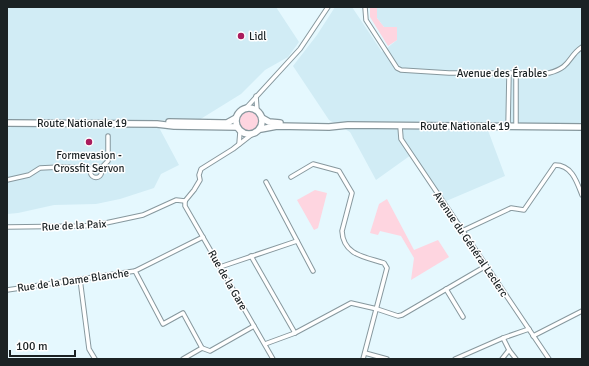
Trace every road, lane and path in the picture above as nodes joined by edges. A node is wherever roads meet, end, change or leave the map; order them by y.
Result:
1 (328, 7) edge
2 (365, 7) edge
3 (582, 47) edge
4 (510, 74) junction
5 (516, 74) junction
6 (256, 96) junction
7 (246, 108) junction
8 (257, 110) junction
9 (236, 118) junction
10 (262, 118) junction
11 (7, 123) edge
12 (157, 124) junction
13 (348, 125) junction
14 (400, 126) junction
15 (508, 126) junction
16 (516, 126) junction
17 (582, 127) edge
18 (261, 128) junction
19 (238, 129) junction
20 (251, 135) junction
21 (108, 136) dead end
22 (239, 145) junction
23 (100, 169) junction
24 (91, 170) junction
25 (291, 177) dead end
26 (7, 180) edge
27 (266, 182) dead end
28 (582, 195) edge
29 (185, 201) junction
30 (7, 227) edge
31 (462, 231) junction
32 (203, 237) junction
33 (297, 241) junction
34 (251, 256) junction
35 (486, 266) junction
36 (220, 267) junction
37 (313, 271) dead end
38 (136, 272) junction
39 (80, 279) junction
40 (446, 289) junction
41 (7, 290) edge
42 (377, 309) junction
43 (582, 311) edge
44 (463, 317) dead end
45 (254, 326) junction
46 (529, 329) junction
47 (295, 333) junction
48 (533, 336) junction
49 (503, 338) junction
50 (265, 344) junction
51 (202, 348) junction
52 (509, 350) junction
53 (365, 353) junction
54 (95, 359) edge
55 (183, 359) edge
56 (273, 359) edge
57 (363, 359) edge
58 (387, 359) edge
59 (455, 359) edge
60 (502, 359) edge
61 (516, 359) edge
62 (549, 359) edge

1 - 6 street
2 - 4 street, Avenue des Érables
3 - 5 street, Avenue des Érables
4 - 5 street, Avenue des Érables
4 - 15 street
5 - 16 street
6 - 7 street
6 - 8 street
7 - 8 main road
7 - 9 main road
8 - 10 main road
9 - 12 main road, Route Nationale 19
9 - 19 main road
10 - 13 main road, Route Nationale 19
10 - 18 main road
11 - 12 main road, Route Nationale 19
12 - 19 main road, Route Nationale 19
13 - 14 main road, Route Nationale 19
13 - 18 main road, Route Nationale 19
14 - 15 main road, Route Nationale 19
14 - 31 street, Avenue du Général Leclerc
15 - 16 main road, Route Nationale 19
16 - 17 main road, Route Nationale 19
18 - 20 main road
19 - 20 main road
19 - 22 street
20 - 22 street
21 - 23 street
22 - 29 street
23 - 24 street
23 - 24 street
24 - 26 street
25 - 42 street
27 - 33 street
28 - 31 street
29 - 30 street, Rue de la Paix
29 - 32 street, Rue de la Gare
31 - 35 street, Avenue du Général Leclerc
32 - 36 street, Rue de la Gare
32 - 38 street, Rue de la Dame Blanche
33 - 34 street
33 - 37 street
34 - 36 street
34 - 47 street
35 - 40 street
35 - 46 street, Avenue du Général Leclerc
36 - 45 street, Rue de la Gare
38 - 39 street, Rue de la Dame Blanche
38 - 51 street
39 - 41 street, Rue de la Dame Blanche
39 - 54 street
40 - 42 street
40 - 44 street
42 - 47 street
42 - 53 street
43 - 48 street
45 - 50 street, Rue de la Gare
45 - 51 street
46 - 48 street, Avenue du Général Leclerc
46 - 49 street
47 - 50 street
48 - 62 street, Avenue du Général Leclerc
49 - 52 street
49 - 59 street
50 - 56 street, Rue de la Gare
51 - 55 street
52 - 60 street
52 - 61 street
53 - 57 street
53 - 58 street

